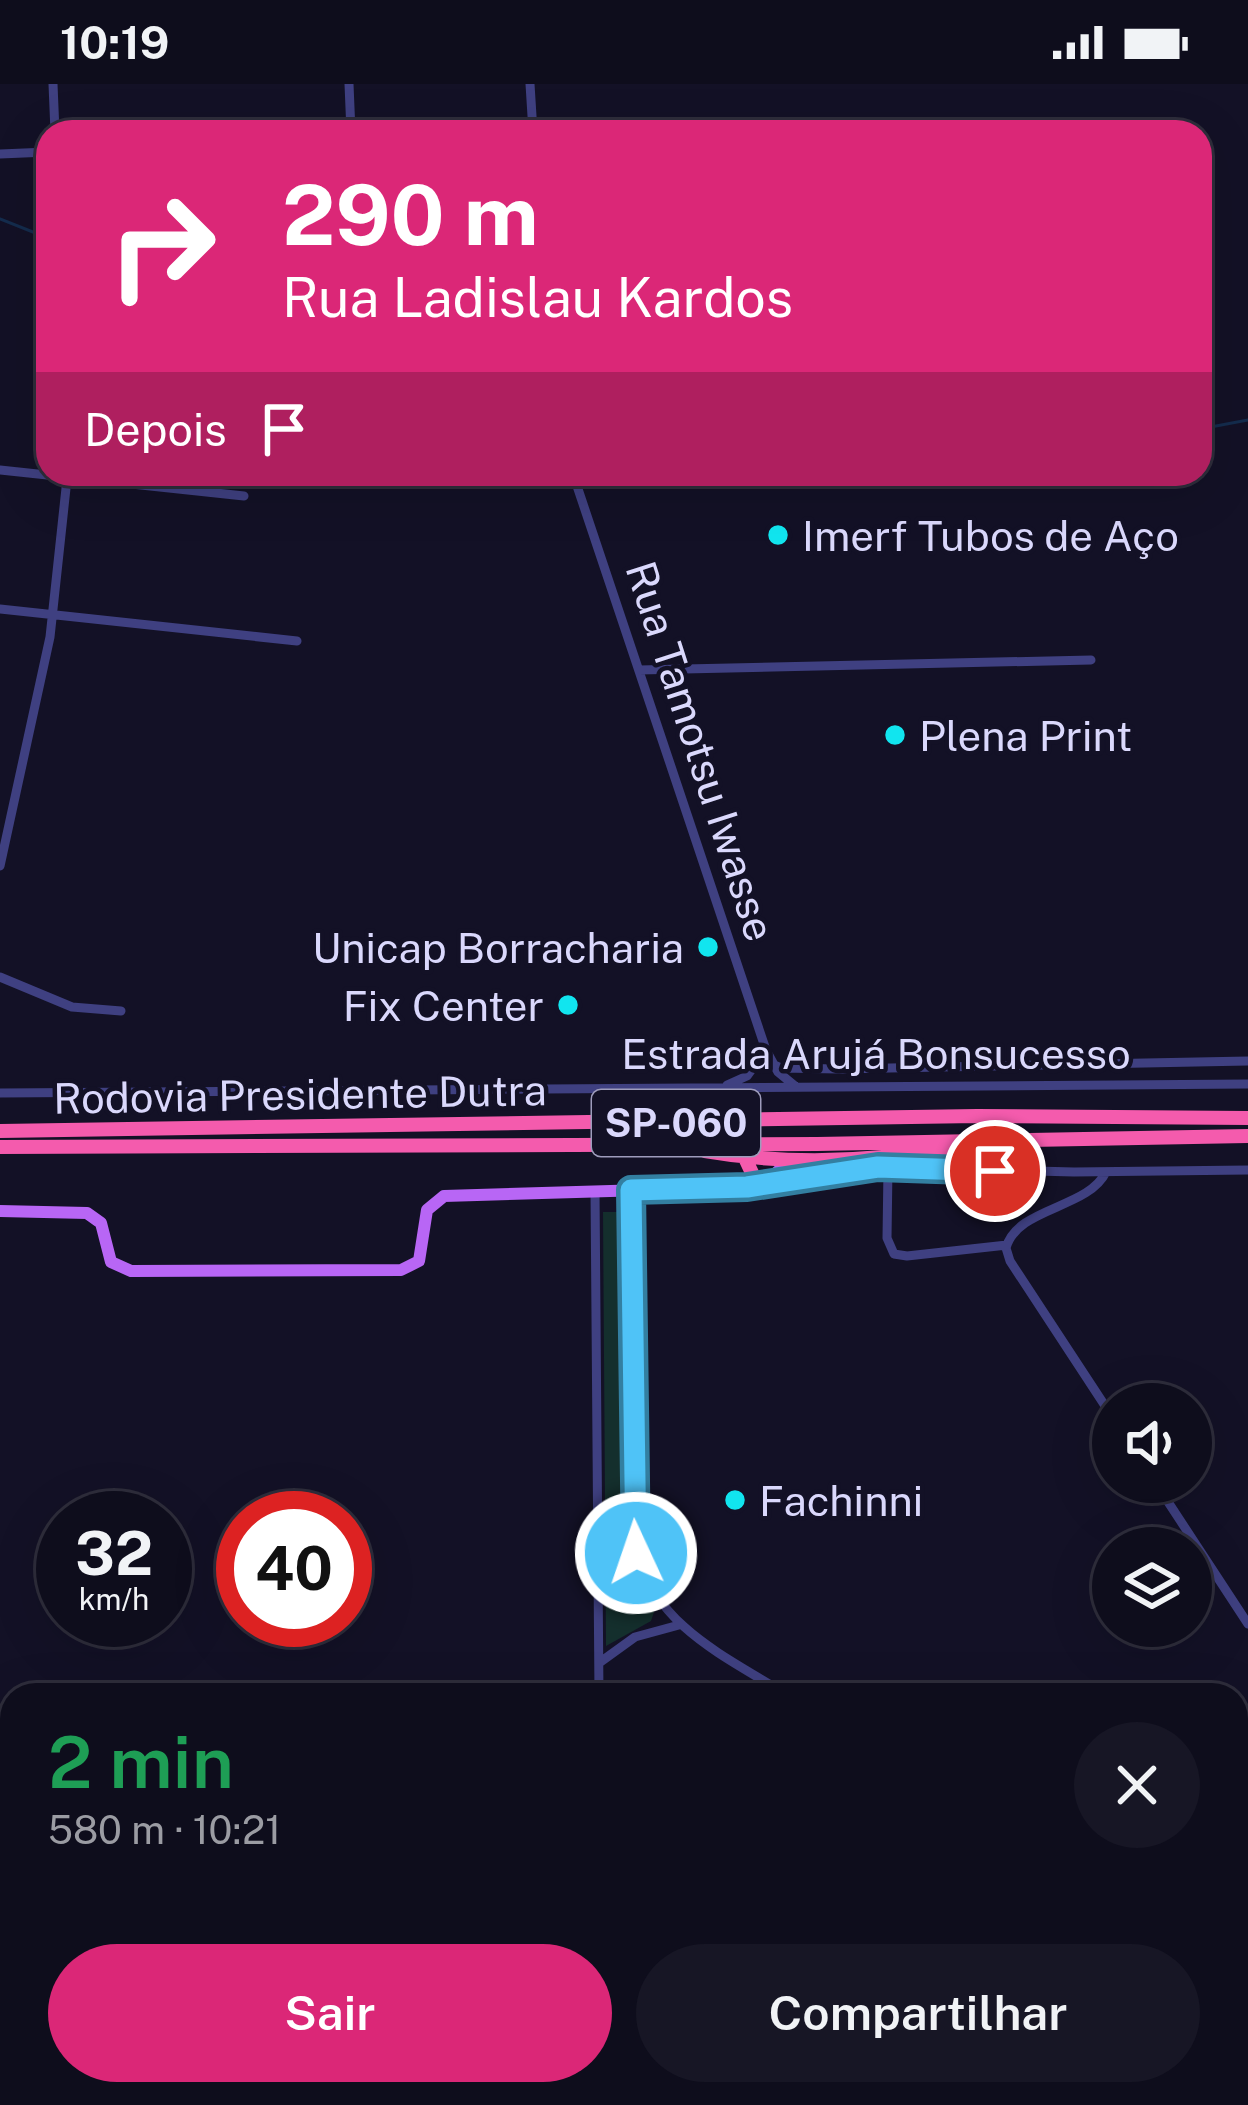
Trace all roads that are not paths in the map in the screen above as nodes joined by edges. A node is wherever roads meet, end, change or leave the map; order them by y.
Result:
1 (53, 84) edge
2 (350, 84) edge
3 (530, 84) edge
4 (54, 120) edge
5 (351, 120) edge
6 (532, 120) edge
7 (36, 152) edge
8 (0, 154) edge
9 (0, 470) edge
10 (36, 475) edge
11 (66, 486) edge
12 (140, 486) edge
13 (578, 486) edge
14 (244, 496) dead end
15 (0, 609) edge
16 (53, 616) junction
17 (297, 641) dead end
18 (1091, 660) dead end
19 (639, 670) junction
20 (0, 866) edge
21 (0, 977) edge
22 (121, 1011) dead end
23 (766, 1050) junction
24 (1248, 1061) edge
25 (774, 1065) junction
26 (1248, 1084) edge
27 (726, 1086) junction
28 (795, 1087) junction
29 (0, 1093) edge
30 (1248, 1118) edge
31 (0, 1131) edge
32 (1248, 1136) edge
33 (992, 1141) junction
34 (661, 1145) junction
35 (0, 1147) edge
36 (915, 1154) junction
37 (745, 1158) junction
38 (883, 1168) junction
39 (1248, 1170) edge
40 (1074, 1172) junction
41 (1106, 1172) junction
42 (747, 1187) junction
43 (631, 1190) junction
44 (595, 1191) junction
45 (1067, 1201) junction
46 (0, 1211) edge
47 (1007, 1245) junction
48 (1092, 1386) edge
49 (1169, 1503) edge
50 (1248, 1624) edge
51 (679, 1625) junction
52 (599, 1663) junction
53 (599, 1683) edge
54 (768, 1683) edge

1 - 4 street
2 - 5 street
3 - 6 street
7 - 8 street
9 - 10 street
11 - 16 street
12 - 14 street
13 - 19 street, Rua Tamotsu Iwasse
15 - 16 street
16 - 17 street
16 - 20 street
18 - 19 street
19 - 23 street, Rua Tamotsu Iwasse
21 - 22 street
23 - 25 street, Rua Tamotsu Iwasse
23 - 27 street
24 - 25 street
25 - 28 street, Rua Tamotsu Iwasse
26 - 28 street, Estrada Arujá Bonsucesso
27 - 28 street, Estrada Arujá Bonsucesso
27 - 29 street, Estrada Arujá Bonsucesso
30 - 31 highway, Rodovia Presidente Dutra / SP-060
32 - 33 highway, Rodovia Presidente Dutra / SP-060
33 - 34 highway, Rodovia Presidente Dutra / SP-060
33 - 36 highway
34 - 35 highway, Rodovia Presidente Dutra / SP-060
34 - 37 highway
36 - 37 highway
36 - 38 highway
37 - 42 highway
38 - 40 street
38 - 42 main road
38 - 47 street
39 - 41 street
40 - 41 street
40 - 45 street
41 - 45 street
42 - 43 main road
43 - 44 main road
43 - 51 street
44 - 46 main road
44 - 52 street
45 - 47 street
47 - 48 street
49 - 50 street
51 - 52 street
51 - 54 street
52 - 53 street

